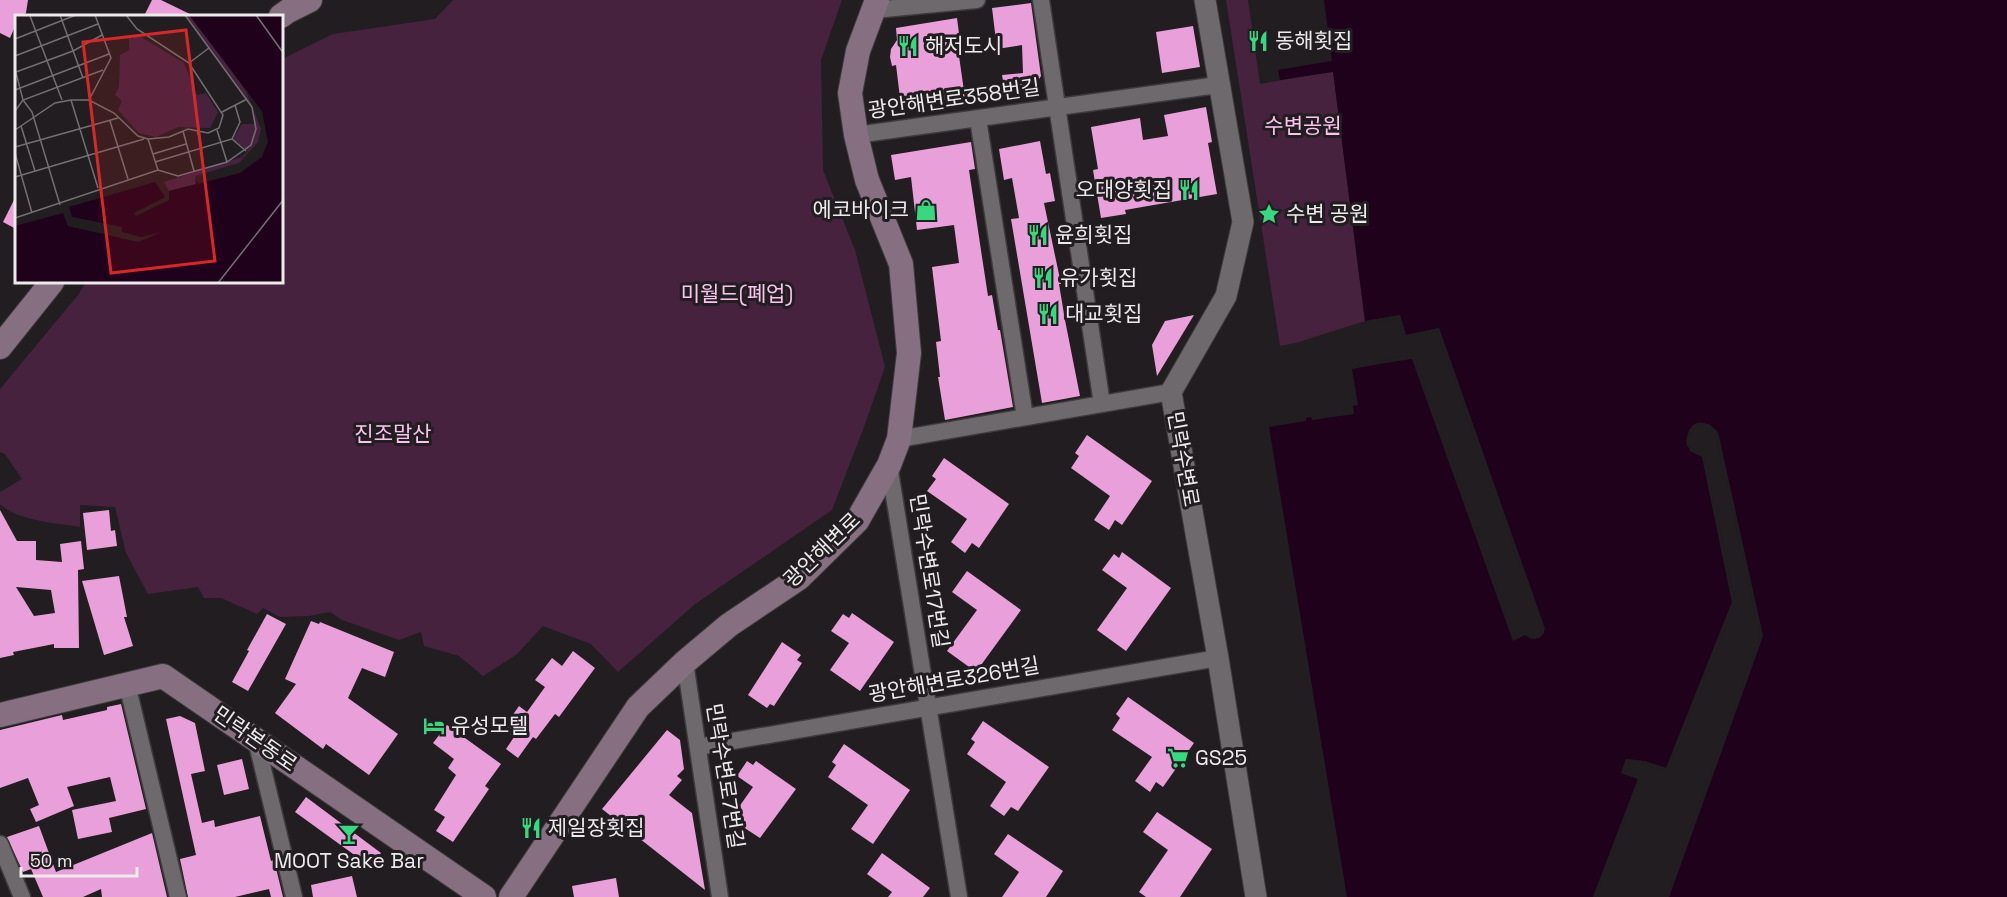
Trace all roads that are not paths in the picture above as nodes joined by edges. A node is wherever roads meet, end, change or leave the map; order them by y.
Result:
1 (310, 0) edge
2 (976, 0) edge
3 (1041, 0) edge
4 (1205, 0) edge
5 (876, 5) edge
6 (284, 9) edge
7 (1218, 86) junction
8 (1058, 108) junction
9 (978, 118) junction
10 (856, 135) junction
11 (50, 284) edge
12 (0, 347) edge
13 (1171, 392) junction
14 (1102, 404) junction
15 (1025, 417) junction
16 (899, 439) junction
17 (889, 465) junction
18 (1218, 658) junction
19 (685, 662) junction
20 (127, 684) junction
21 (928, 707) junction
22 (0, 715) edge
23 (256, 740) junction
24 (698, 747) junction
25 (0, 844) edge
26 (22, 897) edge
27 (178, 897) edge
28 (294, 897) edge
29 (484, 897) edge
30 (511, 897) edge
31 (720, 897) edge
32 (959, 897) edge
33 (1256, 897) edge

1 - 6 main road
2 - 5 street, 광안해변로
3 - 8 street, 광안해변로358번길
4 - 7 street, 민락수변로
5 - 10 main road, 광안해변로
7 - 8 street, 광안해변로358번길
7 - 13 street, 민락수변로
8 - 9 street, 광안해변로358번길
8 - 14 street
9 - 10 street, 광안해변로358번길
9 - 15 street
10 - 16 main road, 광안해변로
11 - 12 main road
13 - 14 street
13 - 18 street, 민락수변로
14 - 15 street
15 - 16 street
16 - 17 main road, 광안해변로
17 - 19 main road, 광안해변로
17 - 21 street, 민락수변로17번길
18 - 21 street, 광안해변로326번길
18 - 33 street, 민락수변로
19 - 24 street, 민락수변로7번길
19 - 30 main road, 광안해변로
20 - 22 main road, 민락본동로
20 - 23 main road, 민락본동로
20 - 27 street
21 - 24 street, 광안해변로326번길
21 - 32 street, 민락수변로17번길
23 - 28 street
23 - 29 main road, 민락본동로
24 - 31 street, 민락수변로7번길
25 - 26 street

